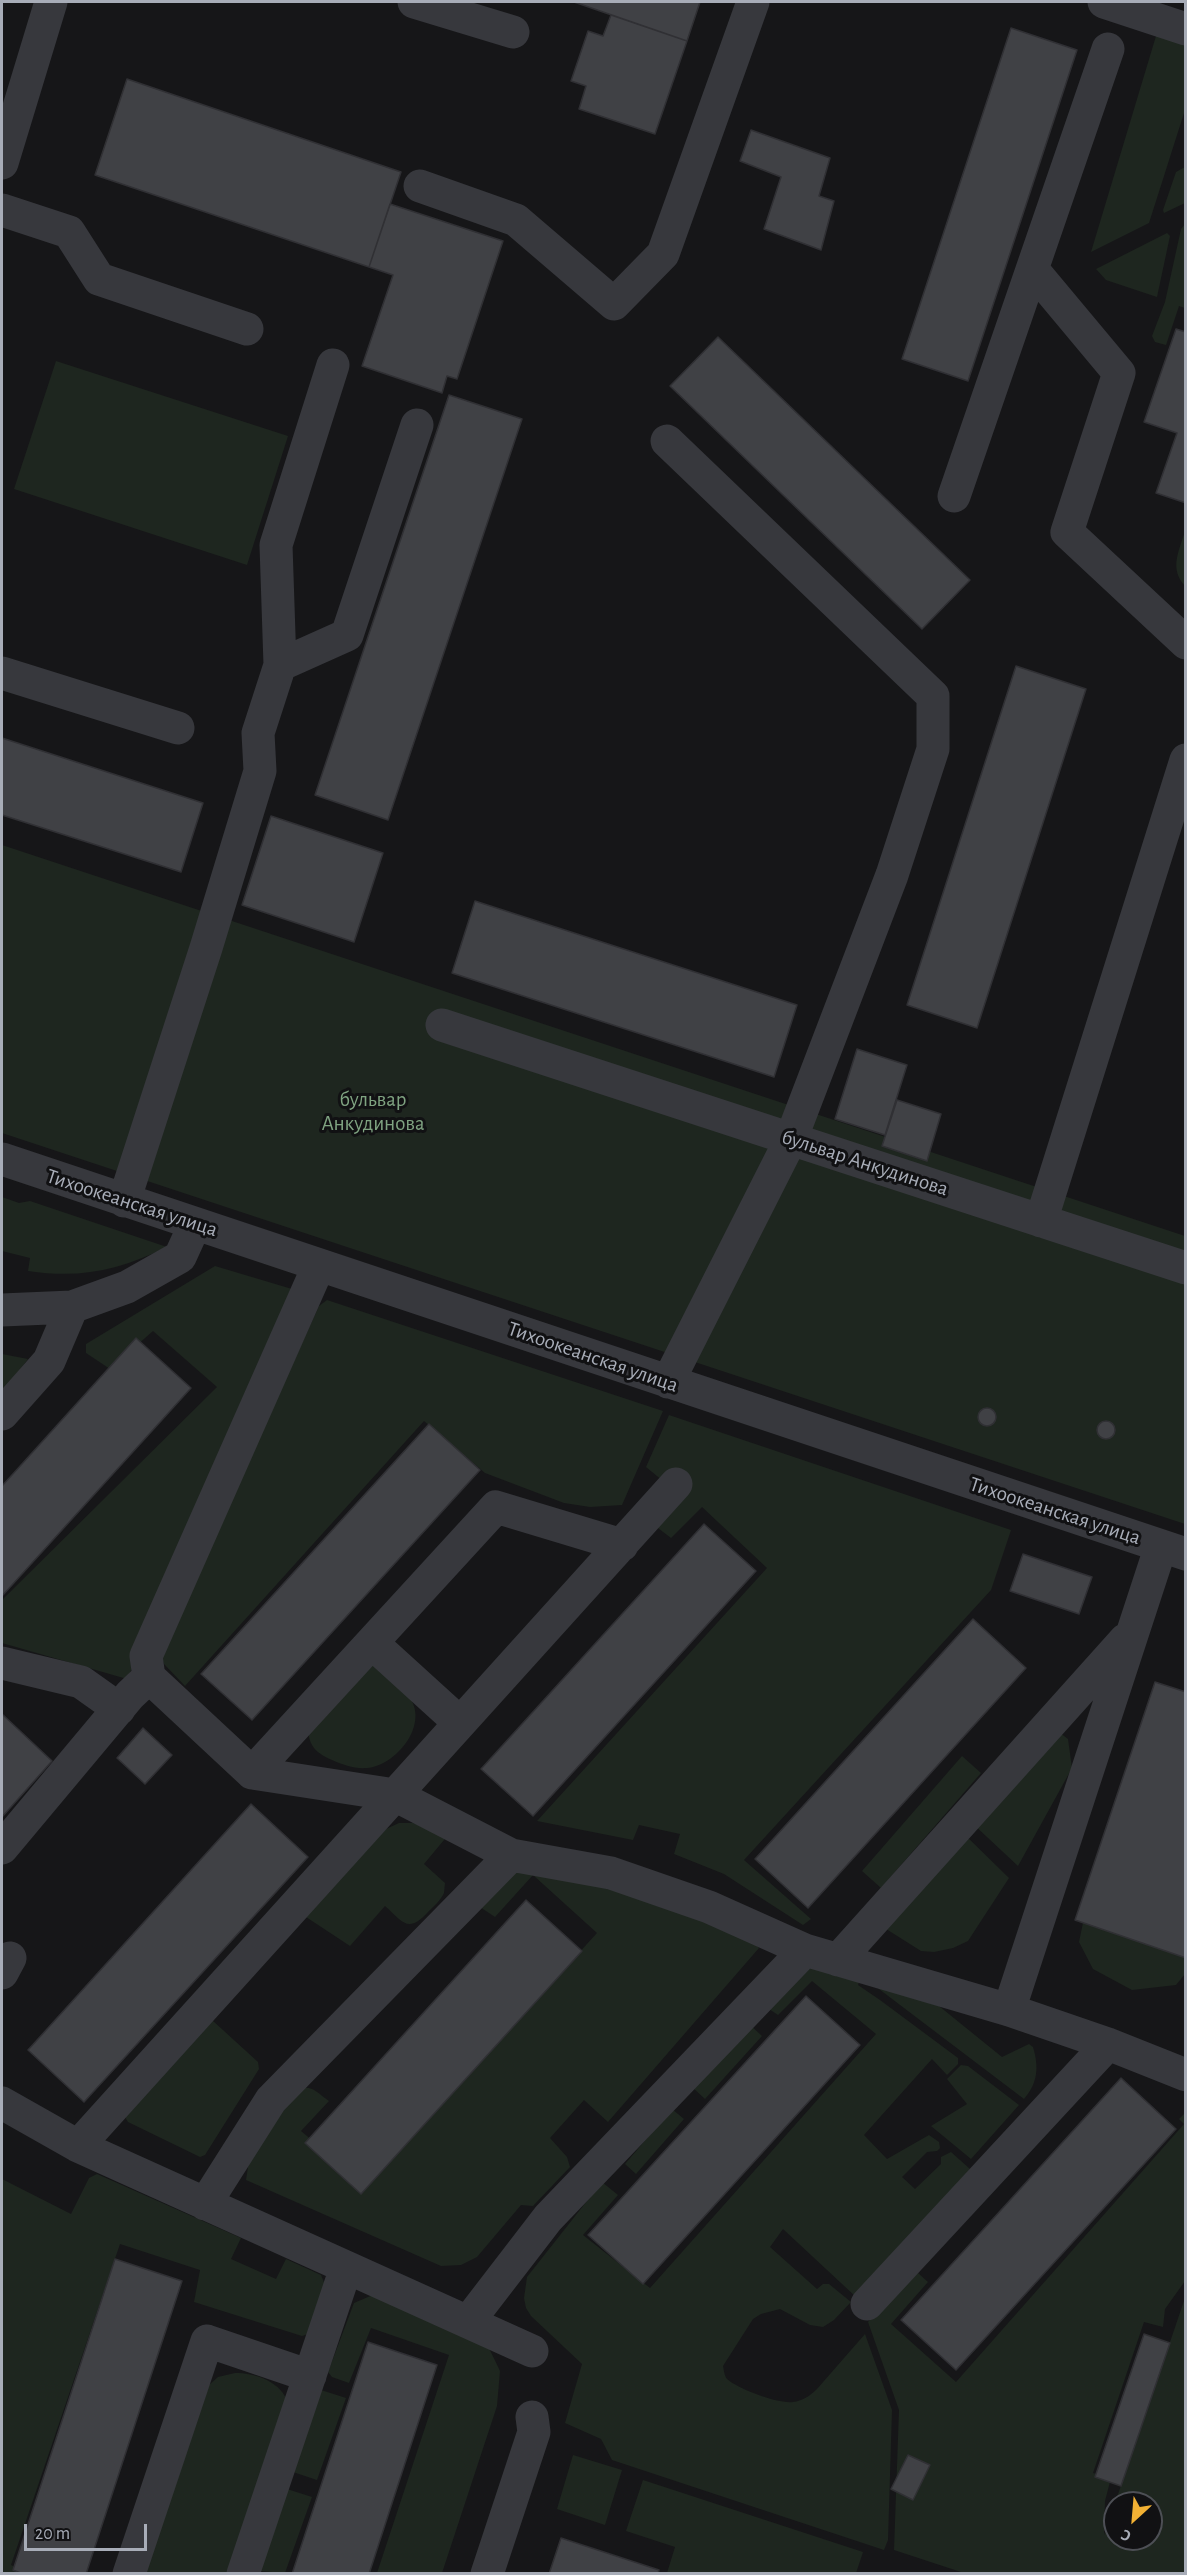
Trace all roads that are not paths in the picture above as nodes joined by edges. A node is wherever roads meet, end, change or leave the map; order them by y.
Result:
1 (51, 2) edge
2 (414, 2) edge
3 (753, 2) edge
4 (1104, 2) edge
5 (1185, 29) edge
6 (513, 32) dead end
7 (1108, 49) dead end
8 (2, 163) edge
9 (420, 186) dead end
10 (2, 210) edge
11 (1033, 270) junction
12 (247, 329) dead end
13 (333, 366) dead end
14 (417, 425) dead end
15 (667, 441) dead end
16 (954, 496) dead end
17 (1185, 643) edge
18 (280, 665) junction
19 (2, 673) edge
20 (178, 728) dead end
21 (1185, 760) edge
22 (442, 1025) dead end
23 (791, 1139) junction
24 (2, 1160) edge
25 (124, 1201) junction
26 (1041, 1221) junction
27 (195, 1224) junction
28 (319, 1265) junction
29 (1185, 1268) edge
30 (72, 1307) junction
31 (2, 1310) edge
32 (668, 1382) junction
33 (2, 1414) edge
34 (676, 1484) dead end
35 (622, 1545) junction
36 (1173, 1550) edge
37 (1133, 1630) junction
38 (372, 1643) junction
39 (2, 1663) edge
40 (149, 1677) junction
41 (119, 1709) junction
42 (460, 1723) junction
43 (252, 1773) junction
44 (395, 1795) junction
45 (2, 1848) edge
46 (511, 1855) junction
47 (805, 1950) junction
48 (838, 1960) junction
49 (1009, 2010) junction
50 (1108, 2044) junction
51 (1185, 2075) edge
52 (2, 2103) edge
53 (78, 2146) junction
54 (204, 2204) junction
55 (346, 2268) junction
56 (867, 2304) dead end
57 (468, 2322) junction
58 (532, 2351) dead end
59 (310, 2376) junction
60 (532, 2417) dead end
61 (129, 2574) edge
62 (243, 2574) edge
63 (487, 2574) edge

1 - 8 street
2 - 6 street
3 - 9 street
4 - 5 street
7 - 11 street
10 - 12 street
11 - 16 street
11 - 17 street
13 - 18 street
14 - 18 street
15 - 23 street
18 - 25 street
19 - 20 street
21 - 26 street
22 - 23 street, бульвар Анкудинова
23 - 26 street, бульвар Анкудинова
23 - 32 street
24 - 25 street, Тихоокеанская улица
25 - 27 street, Тихоокеанская улица
26 - 29 street, бульвар Анкудинова
27 - 28 street, Тихоокеанская улица
27 - 30 street
28 - 32 street, Тихоокеанская улица
28 - 40 street
30 - 31 street
30 - 33 street
32 - 36 street, Тихоокеанская улица
34 - 35 street
35 - 38 street
35 - 42 street
36 - 37 street
37 - 48 street
37 - 49 street
38 - 42 street
38 - 43 street
39 - 41 street
40 - 41 street
40 - 43 street
41 - 45 street
42 - 44 street
43 - 44 street
44 - 46 street
44 - 53 street
46 - 47 street
46 - 54 street
47 - 48 street
47 - 57 street
48 - 49 street
49 - 50 street
50 - 51 street
50 - 56 street
52 - 53 street
53 - 54 street
54 - 55 street
55 - 57 street
55 - 59 street
57 - 58 street
59 - 61 street
59 - 62 street
60 - 63 street

